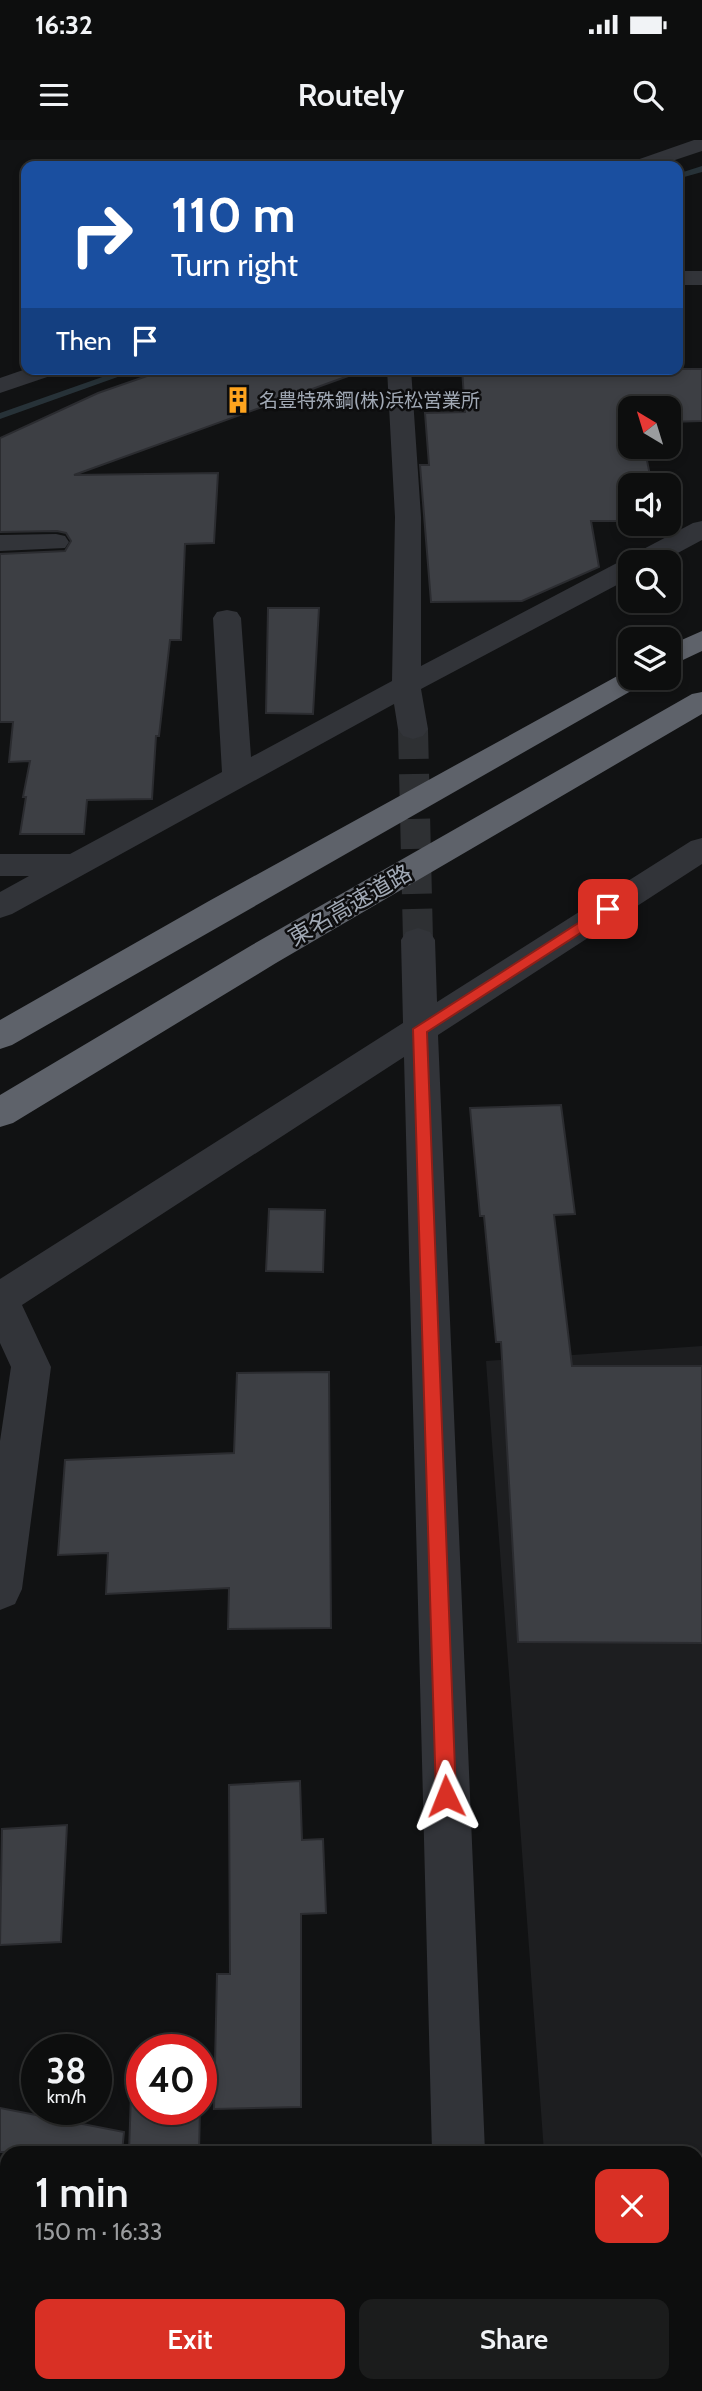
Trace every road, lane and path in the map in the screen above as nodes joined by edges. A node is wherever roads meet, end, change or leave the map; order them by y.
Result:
1 (702, 144) edge
2 (653, 161) edge
3 (683, 278) edge
4 (702, 278) edge
5 (31, 375) edge
6 (399, 375) edge
7 (0, 386) edge
8 (702, 529) edge
9 (56, 542) dead end
10 (0, 543) edge
11 (663, 550) edge
12 (618, 573) edge
13 (227, 618) dead end
14 (702, 640) edge
15 (681, 651) edge
16 (406, 685) junction
17 (618, 686) edge
18 (702, 701) edge
19 (413, 729) tunnel mouth
20 (237, 776) junction
21 (702, 849) edge
22 (0, 865) edge
23 (75, 865) junction
24 (0, 906) edge
25 (418, 940) tunnel mouth
26 (420, 1029) junction
27 (0, 1036) edge
28 (0, 1113) edge
29 (0, 1299) edge
30 (0, 1589) edge
31 (458, 2146) edge

1 - 2 street
3 - 4 street
5 - 7 street
6 - 16 street
8 - 11 street
9 - 10 street
12 - 16 street
13 - 20 street
14 - 15 highway
16 - 19 street
16 - 20 street
17 - 27 highway
18 - 28 highway, 東名高速道路
20 - 23 street
21 - 26 street
22 - 23 street
23 - 24 street
25 - 26 street
26 - 29 street
26 - 31 street
29 - 30 street

